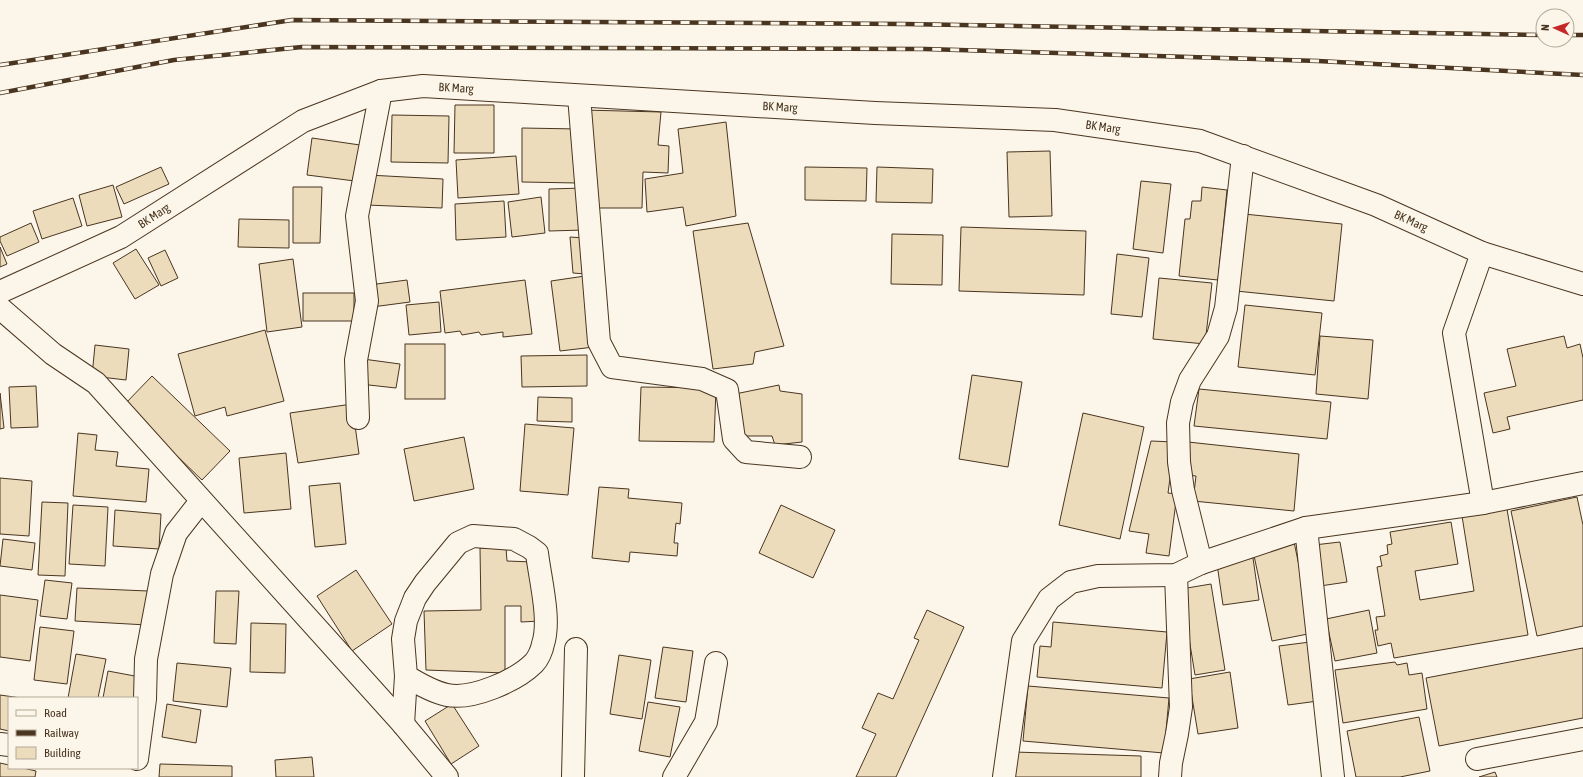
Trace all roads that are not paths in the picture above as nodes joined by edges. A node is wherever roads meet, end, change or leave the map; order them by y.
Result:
1 (381, 91) junction
2 (579, 96) junction
3 (1243, 156) junction
4 (1482, 254) junction
5 (1583, 284) edge
6 (0, 292) edge
7 (0, 308) edge
8 (358, 418) dead end
9 (800, 456) dead end
10 (1583, 483) edge
11 (201, 501) junction
12 (1483, 503) junction
13 (1306, 528) junction
14 (1201, 563) junction
15 (1176, 575) junction
16 (576, 649) dead end
17 (716, 663) dead end
18 (406, 676) junction
19 (403, 724) junction
20 (1583, 739) edge
21 (138, 751) edge
22 (1477, 758) dead end
23 (138, 766) edge
24 (140, 777) edge
25 (447, 777) edge
26 (573, 777) edge
27 (674, 777) edge
28 (1004, 777) edge
29 (1170, 777) edge
30 (1333, 777) edge

1 - 2 street, BK Marg
1 - 6 street, BK Marg
1 - 8 street
2 - 3 street, BK Marg
2 - 9 street
3 - 4 street, BK Marg
3 - 14 street
4 - 5 street, BK Marg
4 - 12 street
7 - 11 street
10 - 12 street
11 - 19 street
11 - 21 street
12 - 13 street
13 - 14 street
13 - 30 street
14 - 15 street
15 - 28 street
15 - 29 street
16 - 26 street
17 - 27 street
18 - 18 street
18 - 19 street
19 - 25 street
20 - 22 street
23 - 24 street

